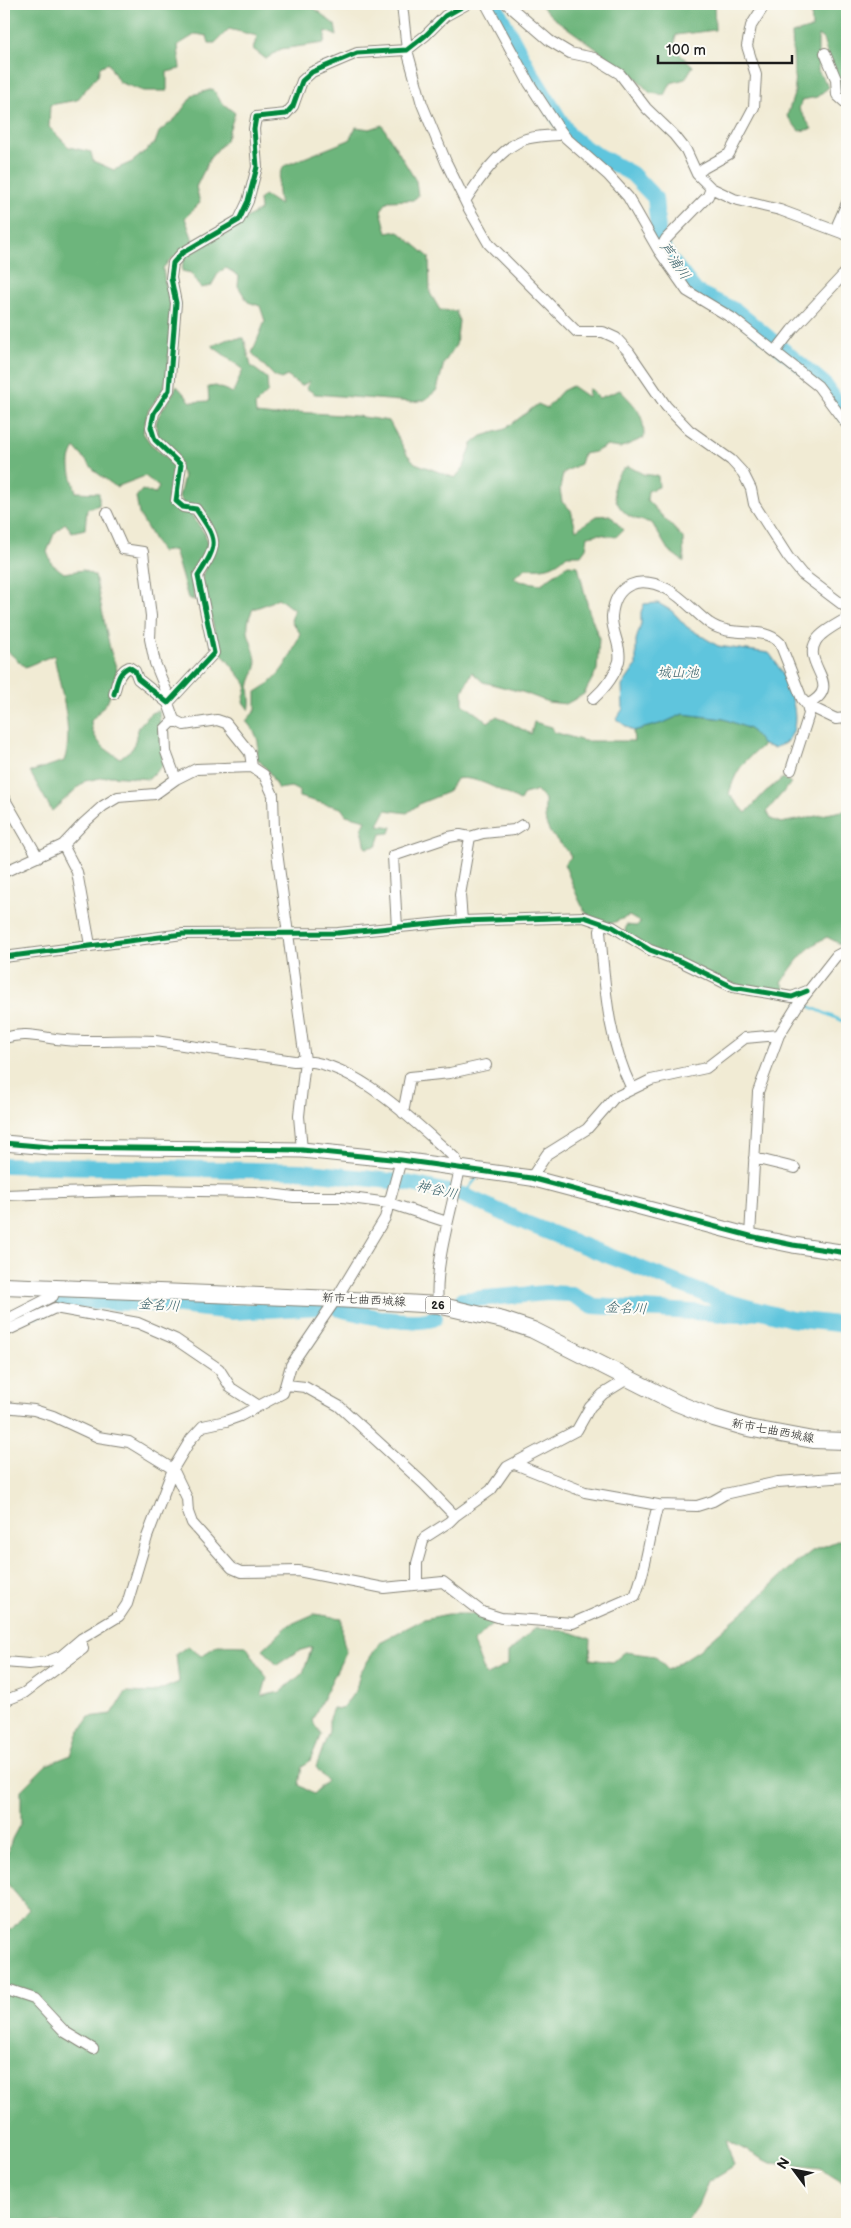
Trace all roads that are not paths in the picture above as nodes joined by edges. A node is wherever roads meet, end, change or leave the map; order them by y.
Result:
1 (402, 4) edge
2 (467, 4) edge
3 (486, 4) edge
4 (507, 4) edge
5 (765, 4) edge
6 (406, 50) junction
7 (825, 53) dead end
8 (847, 104) edge
9 (561, 132) junction
10 (698, 174) junction
11 (710, 188) junction
12 (464, 201) junction
13 (847, 203) edge
14 (835, 230) junction
15 (847, 235) edge
16 (661, 247) junction
17 (847, 271) edge
18 (777, 349) junction
19 (847, 425) edge
20 (107, 513) dead end
21 (847, 608) edge
22 (847, 618) edge
23 (114, 694) dead end
24 (594, 699) dead end
25 (168, 703) junction
26 (807, 705) junction
27 (847, 718) edge
28 (174, 720) junction
29 (252, 768) junction
30 (791, 770) dead end
31 (176, 779) junction
32 (4, 798) edge
33 (522, 825) dead end
34 (470, 837) junction
35 (63, 845) junction
36 (38, 857) junction
37 (4, 872) edge
38 (462, 921) junction
39 (602, 923) junction
40 (397, 928) junction
41 (289, 934) junction
42 (90, 945) junction
43 (847, 950) edge
44 (4, 957) edge
45 (807, 991) junction
46 (779, 1035) junction
47 (4, 1038) edge
48 (305, 1060) junction
49 (486, 1065) dead end
50 (632, 1089) junction
51 (403, 1113) junction
52 (4, 1143) edge
53 (302, 1150) junction
54 (754, 1158) junction
55 (402, 1160) junction
56 (795, 1168) dead end
57 (459, 1171) junction
58 (531, 1178) junction
59 (4, 1195) edge
60 (389, 1204) junction
61 (447, 1222) junction
62 (750, 1236) junction
63 (847, 1253) edge
64 (4, 1286) edge
65 (55, 1288) junction
66 (336, 1299) junction
67 (438, 1305) junction
68 (4, 1321) edge
69 (4, 1332) edge
70 (629, 1378) junction
71 (286, 1385) junction
72 (260, 1406) junction
73 (4, 1407) edge
74 (847, 1441) edge
75 (515, 1464) junction
76 (173, 1469) junction
77 (847, 1477) edge
78 (658, 1505) junction
79 (455, 1516) junction
80 (417, 1583) junction
81 (81, 1639) junction
82 (4, 1662) edge
83 (4, 1701) edge
84 (4, 1989) edge
85 (93, 2049) dead end

1 - 6 street
2 - 6 street
3 - 9 street
4 - 10 street
5 - 10 street
6 - 12 street
6 - 25 street
7 - 8 street
9 - 12 street
9 - 16 street
10 - 11 street
11 - 14 street
11 - 16 street
12 - 21 street
13 - 14 street
14 - 15 street
16 - 18 street
17 - 18 street
18 - 19 street
20 - 25 street
22 - 26 street
23 - 25 street
24 - 26 street
25 - 28 street
26 - 27 street
26 - 30 street
28 - 29 street
28 - 31 street
29 - 31 street
29 - 41 street
31 - 35 street
32 - 36 street
33 - 34 street
34 - 38 street
34 - 40 street
35 - 36 street
35 - 42 street
36 - 37 street
38 - 39 street
38 - 40 street
39 - 45 street
39 - 50 street
40 - 41 street
41 - 42 street
41 - 48 street
42 - 44 street
43 - 45 street
45 - 46 street
46 - 50 street
46 - 54 street
47 - 48 street
48 - 51 street
48 - 53 street
49 - 51 street
50 - 58 street
51 - 57 street
52 - 53 street
53 - 55 street
54 - 56 street
54 - 62 street
55 - 57 street
55 - 60 street
57 - 58 street
57 - 61 street
58 - 62 street
59 - 60 street
60 - 61 street
60 - 66 street
61 - 67 street
62 - 63 street
64 - 65 main road, 新市七曲西城線 / 26
65 - 66 main road, 新市七曲西城線 / 26
65 - 68 street
66 - 67 main road, 新市七曲西城線 / 26
66 - 71 street
67 - 70 main road, 新市七曲西城線 / 26
69 - 72 street
70 - 74 main road, 新市七曲西城線 / 26
70 - 75 street
71 - 72 street
71 - 79 street
72 - 76 street
73 - 76 street
75 - 78 street
75 - 79 street
76 - 80 street
76 - 81 street
77 - 78 street
78 - 80 street
79 - 80 street
81 - 82 street
81 - 83 street
84 - 85 street

